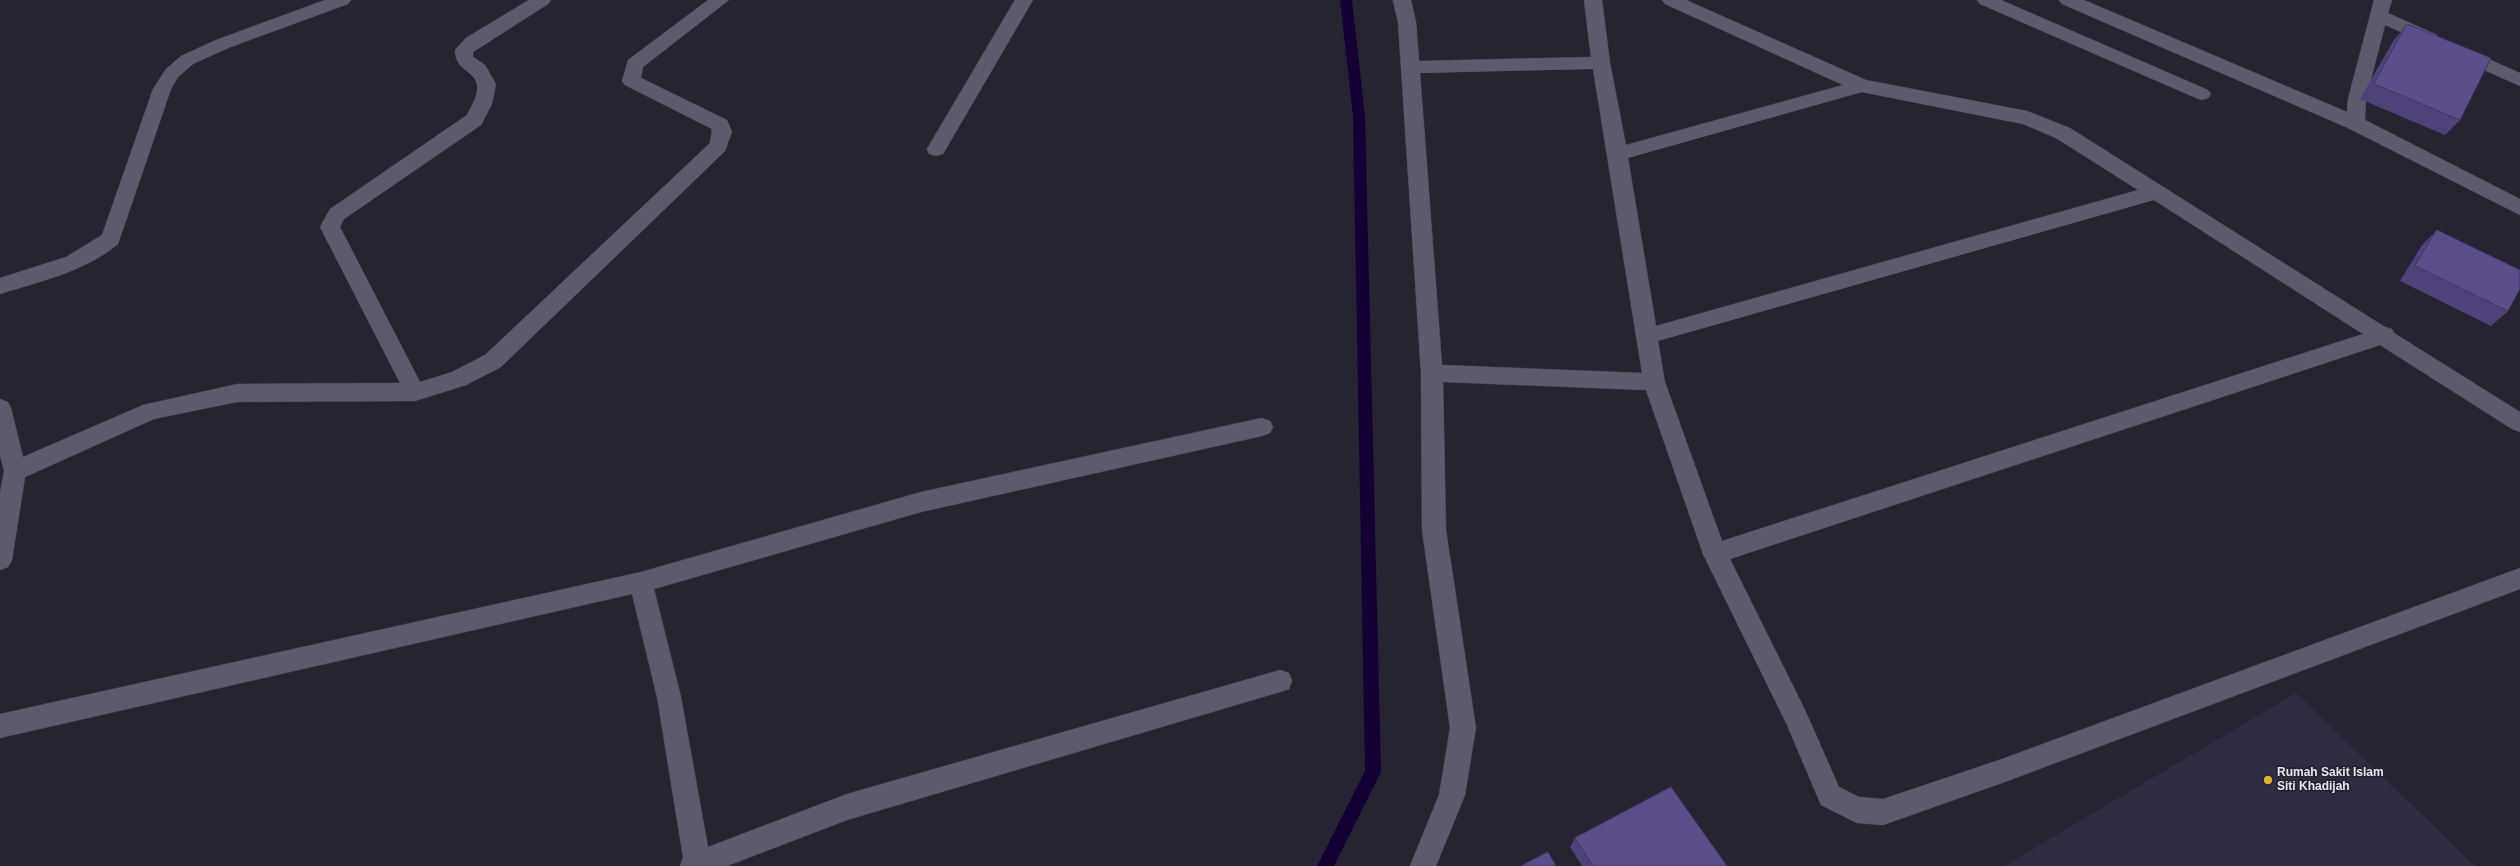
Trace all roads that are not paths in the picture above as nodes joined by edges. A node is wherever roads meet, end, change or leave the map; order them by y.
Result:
1 (342, 0) edge
2 (542, 0) edge
3 (720, 0) edge
4 (1024, 0) edge
5 (1402, 0) edge
6 (1593, 0) edge
7 (1671, 0) edge
8 (1986, 0) edge
9 (2067, 0) edge
10 (2382, 8) edge
11 (2042, 24) junction
12 (1601, 63) junction
13 (1410, 67) junction
14 (2520, 80) edge
15 (1862, 86) junction
16 (2202, 94) dead end
17 (2355, 123) junction
18 (936, 149) dead end
19 (1618, 154) junction
20 (2157, 192) junction
21 (2520, 208) edge
22 (0, 286) edge
23 (2385, 335) junction
24 (1648, 336) junction
25 (1432, 373) junction
26 (1654, 382) junction
27 (415, 392) junction
28 (0, 408) edge
29 (2520, 422) edge
30 (1262, 427) dead end
31 (15, 471) junction
32 (1715, 554) junction
33 (0, 560) edge
34 (2520, 578) edge
35 (641, 582) junction
36 (1280, 681) dead end
37 (0, 726) edge
38 (695, 865) edge
39 (1423, 866) edge

1 - 22 street
2 - 27 street
3 - 27 street
4 - 18 street
5 - 13 street
6 - 12 street
7 - 15 street
8 - 11 street
9 - 11 street
9 - 17 street
10 - 14 street
10 - 17 street
11 - 16 street
12 - 13 street
12 - 19 street
13 - 25 street
15 - 19 street
15 - 20 street
17 - 21 street
19 - 24 street
20 - 23 street
20 - 24 street
23 - 29 street
23 - 32 street
24 - 26 street
25 - 26 street
25 - 39 street
26 - 32 street
27 - 31 street
28 - 31 street
30 - 35 street
31 - 33 street
32 - 34 street
35 - 37 street
35 - 38 street
36 - 38 street

